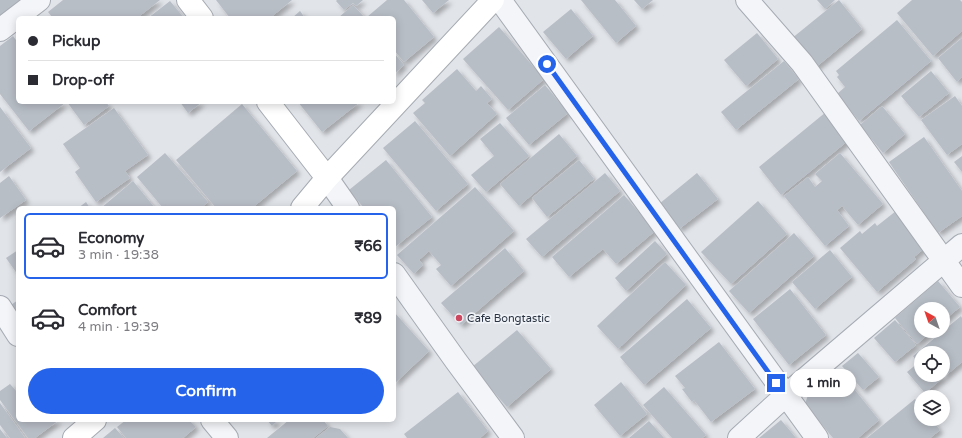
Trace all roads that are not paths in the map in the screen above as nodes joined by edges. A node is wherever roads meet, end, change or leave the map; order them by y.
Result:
1 (39, 0) edge
2 (188, 0) edge
3 (493, 0) edge
4 (500, 0) edge
5 (747, 0) edge
6 (18, 16) edge
7 (200, 16) edge
8 (16, 18) edge
9 (0, 30) edge
10 (270, 104) edge
11 (327, 178) junction
12 (304, 206) edge
13 (347, 206) edge
14 (962, 246) edge
15 (944, 260) junction
16 (396, 277) edge
17 (962, 286) edge
18 (0, 307) edge
19 (16, 332) edge
20 (785, 396) junction
21 (214, 422) edge
22 (227, 438) edge
23 (513, 438) edge
24 (739, 438) edge
25 (816, 438) edge

1 - 6 street
2 - 7 street
3 - 11 street
4 - 20 street
5 - 15 street
8 - 9 street
10 - 11 street
11 - 12 street
11 - 13 street
14 - 15 street
15 - 17 street
15 - 20 street
16 - 23 street
18 - 19 street
20 - 24 street
20 - 25 street
21 - 22 street

